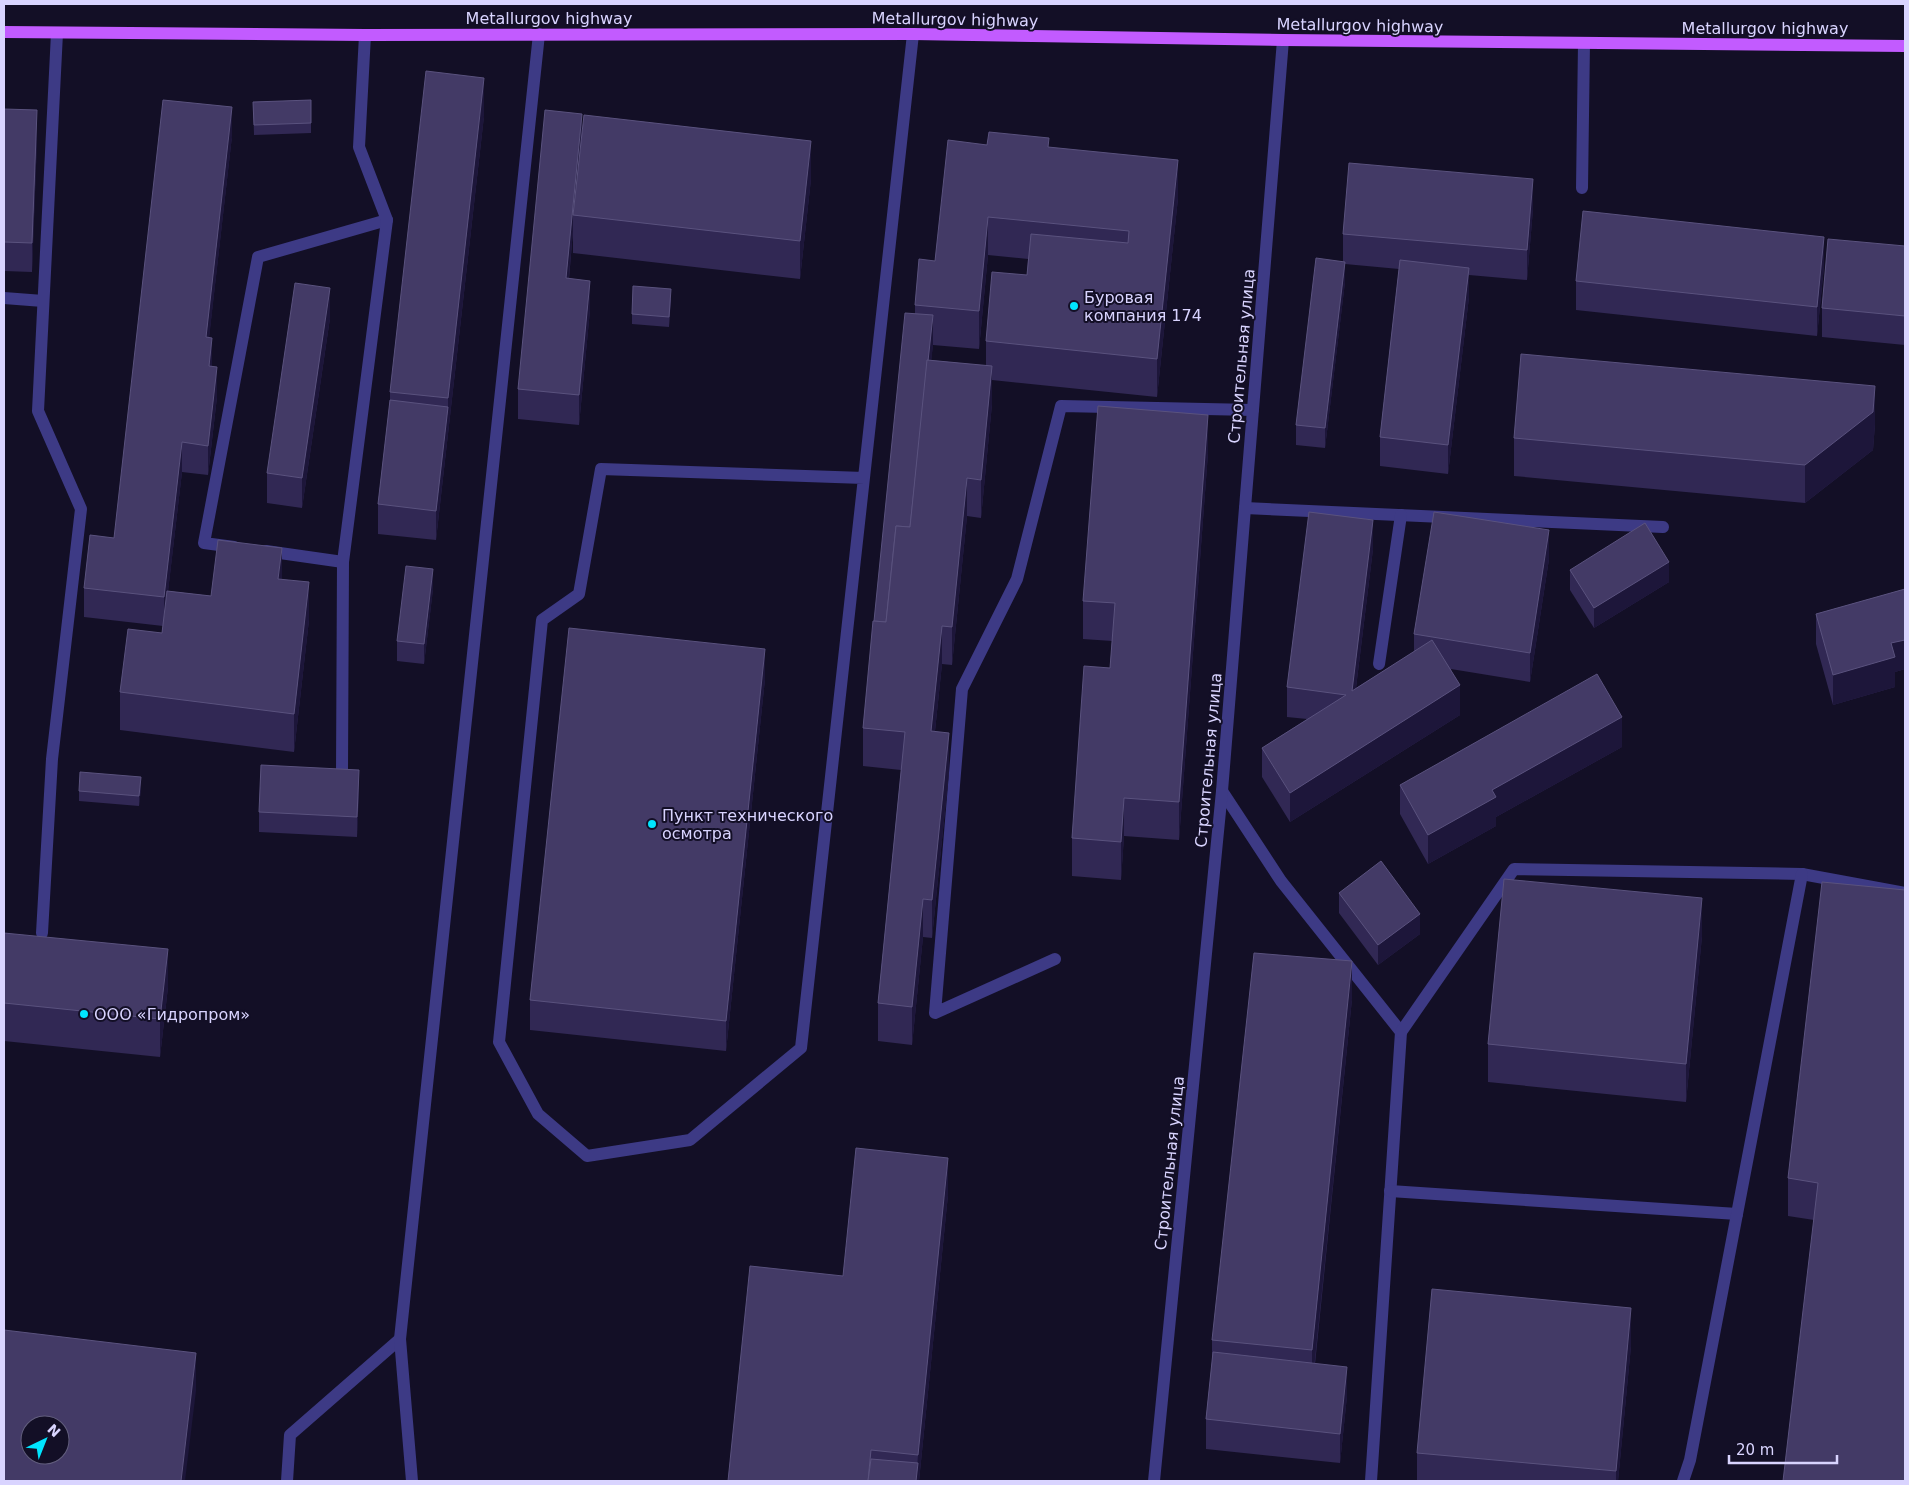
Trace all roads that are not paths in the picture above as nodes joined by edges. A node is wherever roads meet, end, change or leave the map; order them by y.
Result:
1 (4, 32) edge
2 (57, 34) junction
3 (539, 34) junction
4 (914, 34) junction
5 (365, 35) junction
6 (1283, 40) junction
7 (1584, 43) junction
8 (1905, 46) edge
9 (1582, 188) dead end
10 (387, 220) junction
11 (4, 298) edge
12 (44, 301) junction
13 (1253, 410) junction
14 (864, 478) junction
15 (1245, 508) junction
16 (1400, 515) junction
17 (1664, 527) dead end
18 (343, 562) junction
19 (1379, 664) dead end
20 (342, 772) edge
21 (1222, 791) junction
22 (1802, 874) junction
23 (1905, 893) edge
24 (42, 933) dead end
25 (1055, 959) dead end
26 (1400, 1032) junction
27 (1390, 1191) junction
28 (1737, 1214) junction
29 (400, 1340) junction
30 (287, 1481) edge
31 (412, 1481) edge
32 (1154, 1481) edge
33 (1371, 1481) edge
34 (1683, 1481) edge

1 - 2 main road, Metallurgov highway
2 - 5 main road, Metallurgov highway
2 - 12 street
3 - 4 main road, Metallurgov highway
3 - 5 main road, Metallurgov highway
3 - 29 street
4 - 6 main road, Metallurgov highway
4 - 14 street
5 - 10 street
6 - 7 main road, Metallurgov highway
6 - 13 street, Строительная улица
7 - 8 main road, Metallurgov highway
7 - 9 street
10 - 18 street
10 - 18 street
11 - 12 street
12 - 24 street
13 - 15 street, Строительная улица
13 - 25 street
14 - 14 street
15 - 16 street
15 - 21 street, Строительная улица
16 - 17 street
16 - 19 street
18 - 20 street
21 - 26 street
21 - 32 street, Строительная улица
22 - 23 street
22 - 26 street
22 - 28 street
26 - 27 street
27 - 28 street
27 - 33 street
28 - 34 street
29 - 30 street
29 - 31 street

